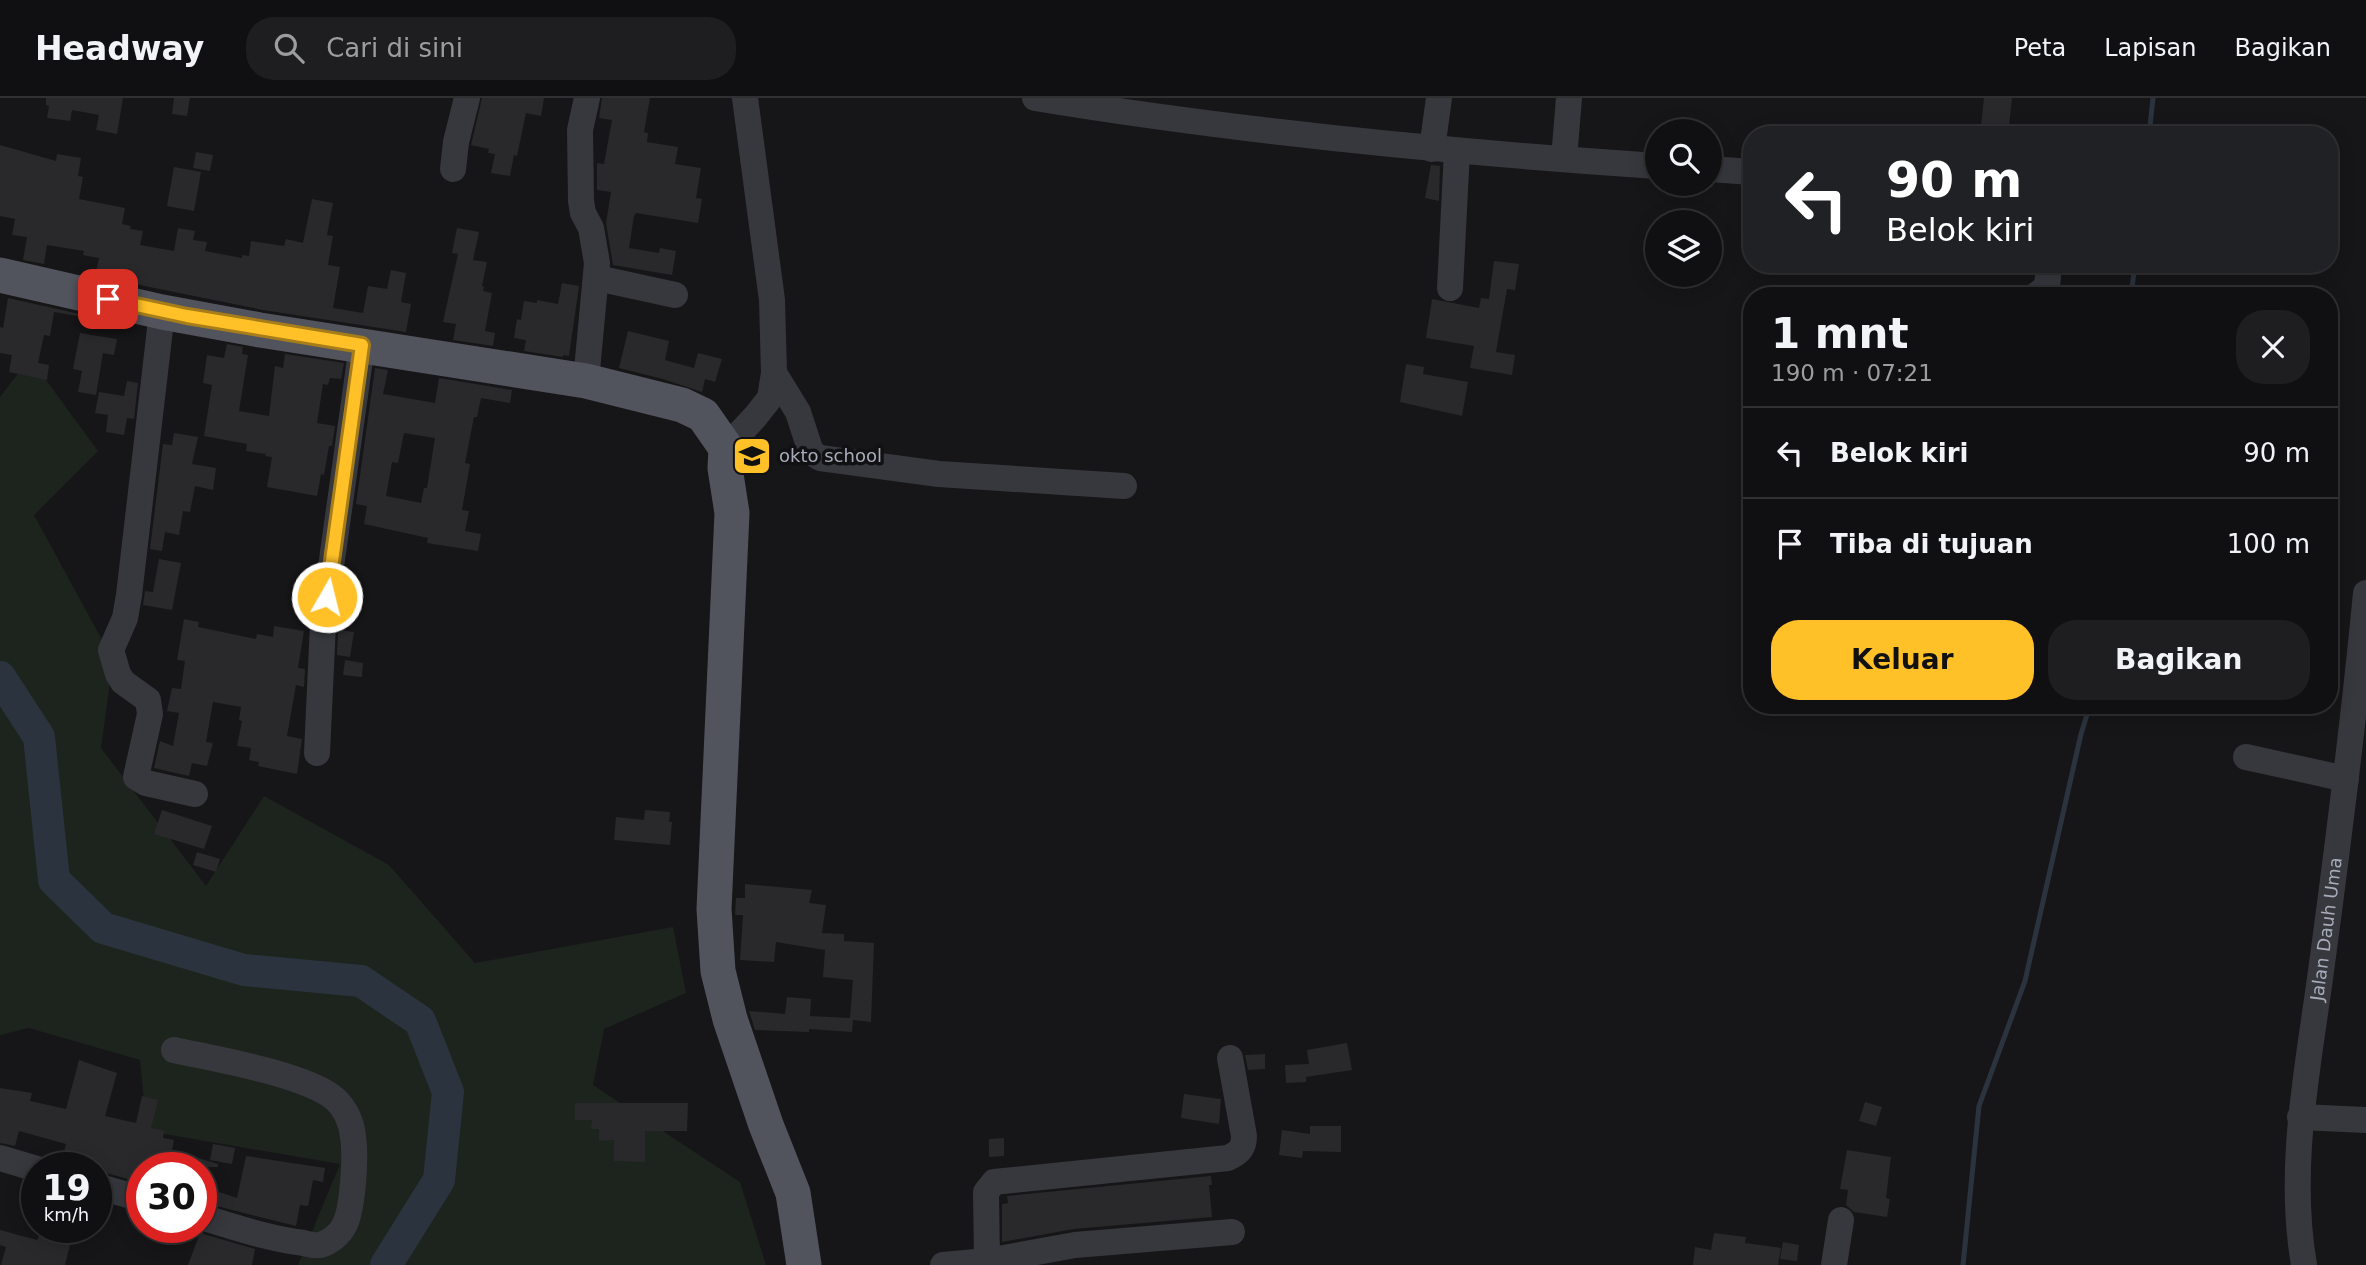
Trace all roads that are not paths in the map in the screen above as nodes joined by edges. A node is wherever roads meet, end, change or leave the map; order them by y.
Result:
1 (467, 98) edge
2 (587, 98) edge
3 (745, 98) edge
4 (1035, 98) edge
5 (1439, 98) edge
6 (1569, 98) edge
7 (1445, 150) junction
8 (1564, 159) junction
9 (1645, 165) edge
10 (453, 169) dead end
11 (1722, 170) edge
12 (1743, 171) edge
13 (0, 275) edge
14 (597, 278) junction
15 (1450, 288) dead end
16 (675, 295) dead end
17 (162, 312) junction
18 (362, 345) junction
19 (774, 373) junction
20 (586, 381) junction
21 (719, 438) junction
22 (1124, 486) dead end
23 (2366, 593) edge
24 (2363, 649) edge
25 (317, 753) dead end
26 (2246, 757) dead end
27 (2352, 785) edge
28 (195, 794) dead end
29 (174, 1049) dead end
30 (1230, 1058) dead end
31 (2300, 1117) junction
32 (2366, 1120) edge
33 (0, 1158) edge
34 (21, 1164) edge
35 (1841, 1220) dead end
36 (217, 1222) edge
37 (1232, 1232) dead end
38 (1076, 1255) edge
39 (988, 1263) edge
40 (804, 1265) edge
41 (943, 1265) edge
42 (1834, 1265) edge
43 (2304, 1265) edge

1 - 10 street
2 - 14 street
3 - 19 street
4 - 7 street
5 - 7 street
6 - 8 street
7 - 8 street
7 - 15 street
8 - 9 street
11 - 12 street
13 - 17 main road
14 - 16 street
14 - 20 street
17 - 18 main road
17 - 28 street
18 - 20 main road
18 - 25 street
19 - 21 street
19 - 22 street
20 - 21 main road
21 - 40 main road
23 - 24 street, Jalan Dauh Uma
24 - 27 street, Jalan Dauh Uma
26 - 27 street
27 - 31 street, Jalan Dauh Uma
29 - 36 street
30 - 39 street
31 - 32 street
31 - 43 street, Jalan Dauh Uma
33 - 34 street
35 - 42 street
37 - 38 street
38 - 39 street
39 - 41 street

